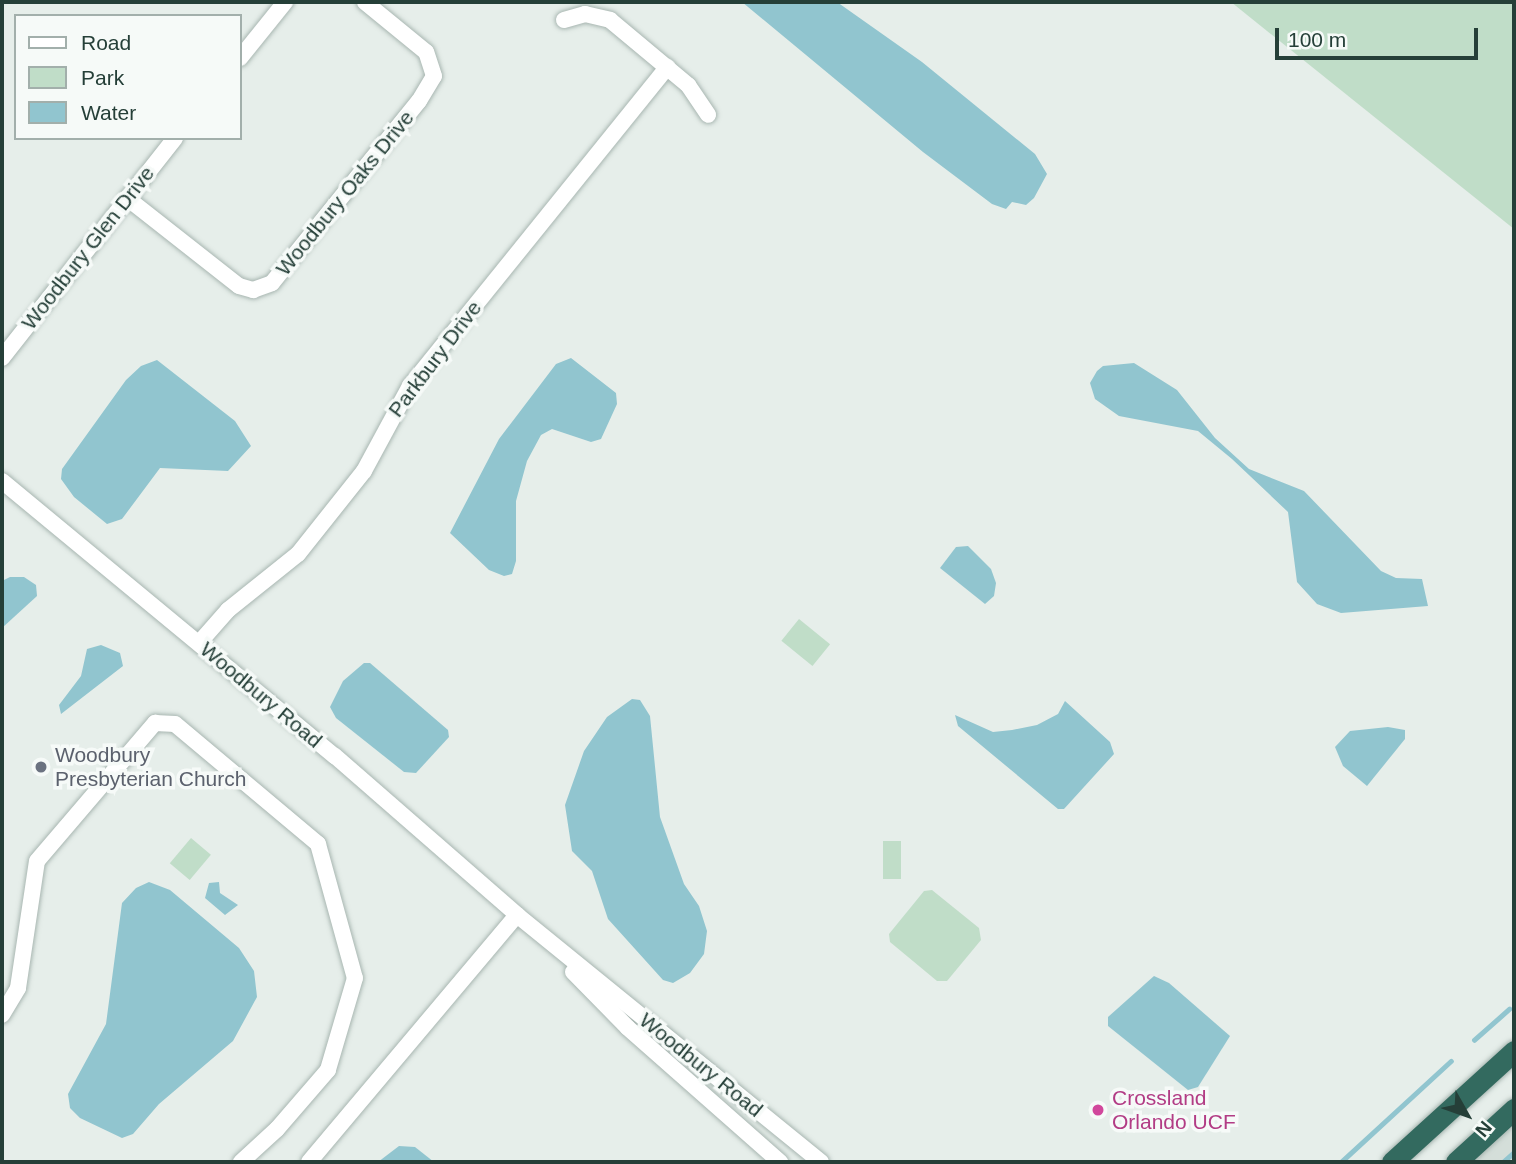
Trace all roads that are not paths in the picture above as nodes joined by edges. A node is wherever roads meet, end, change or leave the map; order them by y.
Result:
1 (285, 2) edge
2 (365, 2) edge
3 (564, 20) dead end
4 (242, 56) edge
5 (667, 67) junction
6 (708, 115) dead end
7 (173, 140) edge
8 (127, 198) junction
9 (2, 358) edge
10 (2, 481) edge
11 (199, 643) junction
12 (517, 915) junction
13 (2, 1015) edge
14 (1514, 1051) edge
15 (1514, 1109) edge
16 (241, 1162) edge
17 (309, 1162) edge
18 (780, 1162) edge
19 (821, 1162) edge
20 (1392, 1162) edge
21 (1456, 1162) edge

1 - 4 street
2 - 8 street, Woodbury Oaks Drive
3 - 5 street
5 - 6 street
5 - 11 street, Parkbury Drive
7 - 8 street, Woodbury Glen Drive
8 - 9 street, Woodbury Glen Drive
10 - 11 street, Woodbury Road
11 - 12 street, Woodbury Road
12 - 17 street
12 - 18 street, Woodbury Road
12 - 19 street, Woodbury Road
13 - 16 street
14 - 20 highway
15 - 21 highway

